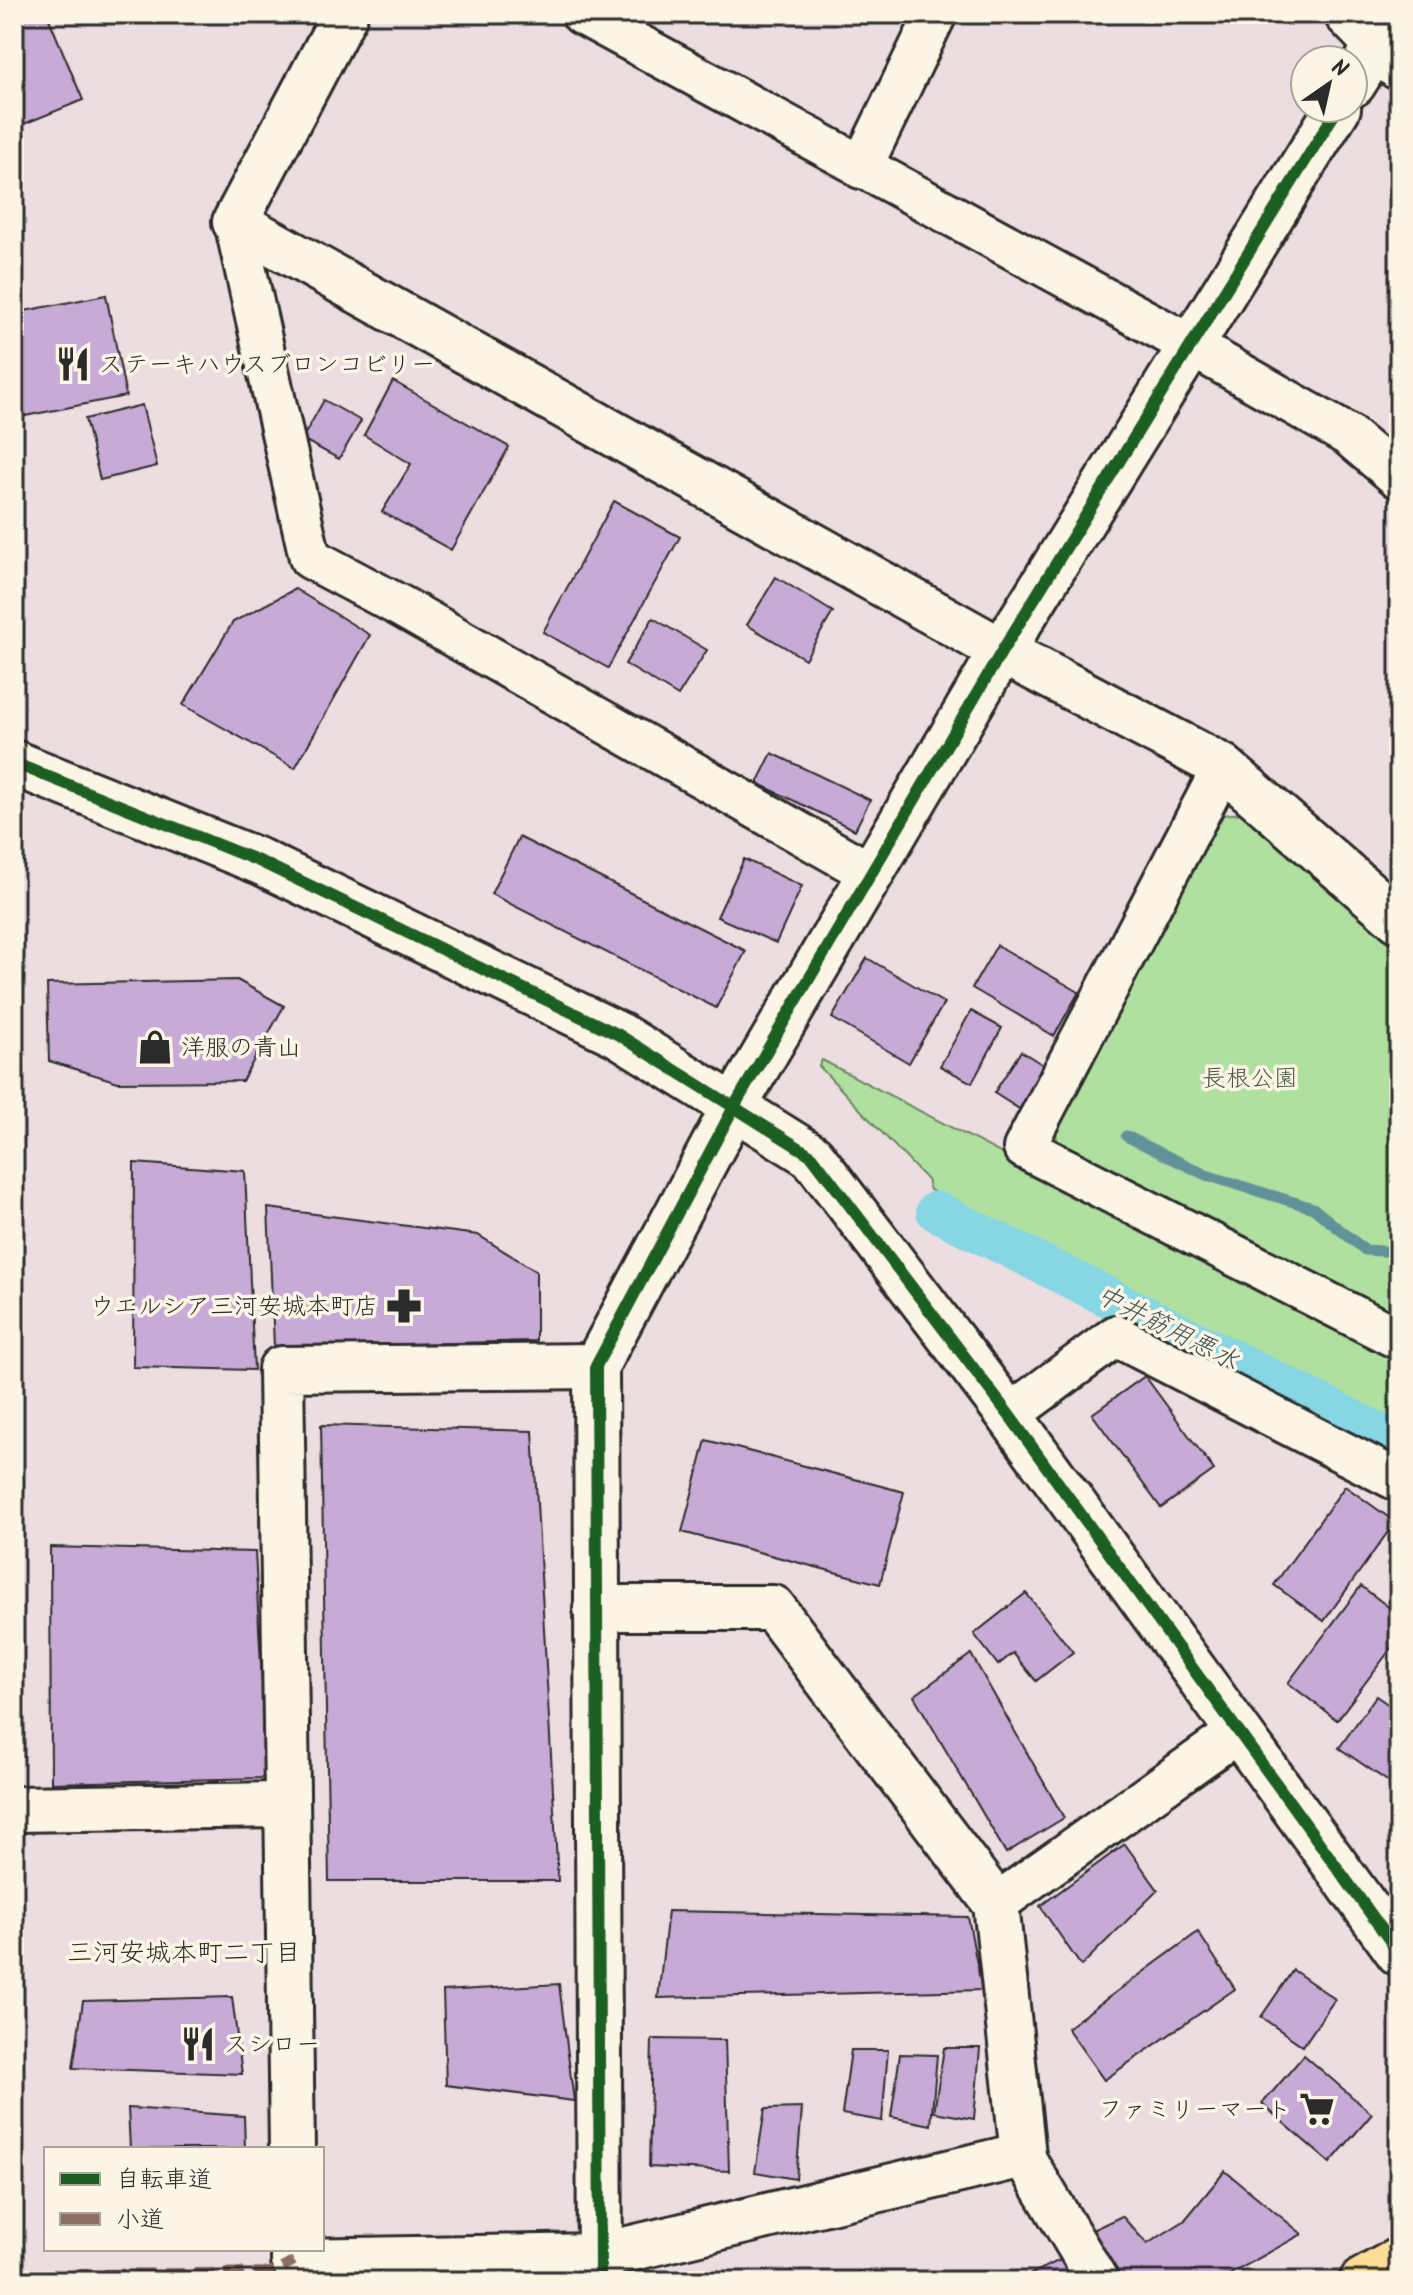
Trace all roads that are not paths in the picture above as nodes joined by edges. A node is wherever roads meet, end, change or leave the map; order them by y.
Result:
1 (345, 14) edge
2 (582, 14) edge
3 (936, 14) edge
4 (1347, 14) edge
5 (1392, 44) edge
6 (1369, 68) edge
7 (1328, 124) edge
8 (861, 168) junction
9 (235, 222) junction
10 (1190, 345) junction
11 (1399, 478) edge
12 (1002, 651) junction
13 (14, 763) edge
14 (1223, 767) junction
15 (872, 874) junction
16 (1399, 920) edge
17 (735, 1105) junction
18 (1399, 1339) edge
19 (596, 1366) junction
20 (1009, 1415) junction
21 (1399, 1481) edge
22 (596, 1608) junction
23 (1239, 1731) junction
24 (286, 1805) junction
25 (14, 1809) edge
26 (996, 1904) junction
27 (1399, 1953) edge
28 (292, 2147) edge
29 (1023, 2155) junction
30 (294, 2251) edge
31 (1399, 2260) edge
32 (600, 2268) edge
33 (1098, 2281) edge
34 (1362, 2281) edge

1 - 9 street
2 - 8 street
3 - 8 street
4 - 5 street
5 - 6 street
7 - 10 street
8 - 10 street
9 - 12 street
9 - 15 street
10 - 11 street
10 - 12 street
12 - 14 street
12 - 15 street
13 - 17 street
14 - 16 street
14 - 18 street
15 - 17 street
17 - 19 street
17 - 20 street
19 - 22 street
19 - 24 street
20 - 21 street
20 - 23 street
22 - 26 street
22 - 32 street
23 - 26 street
23 - 27 street
24 - 25 street
24 - 28 street
26 - 29 street
29 - 32 street
29 - 33 street
30 - 32 street
31 - 34 main road

